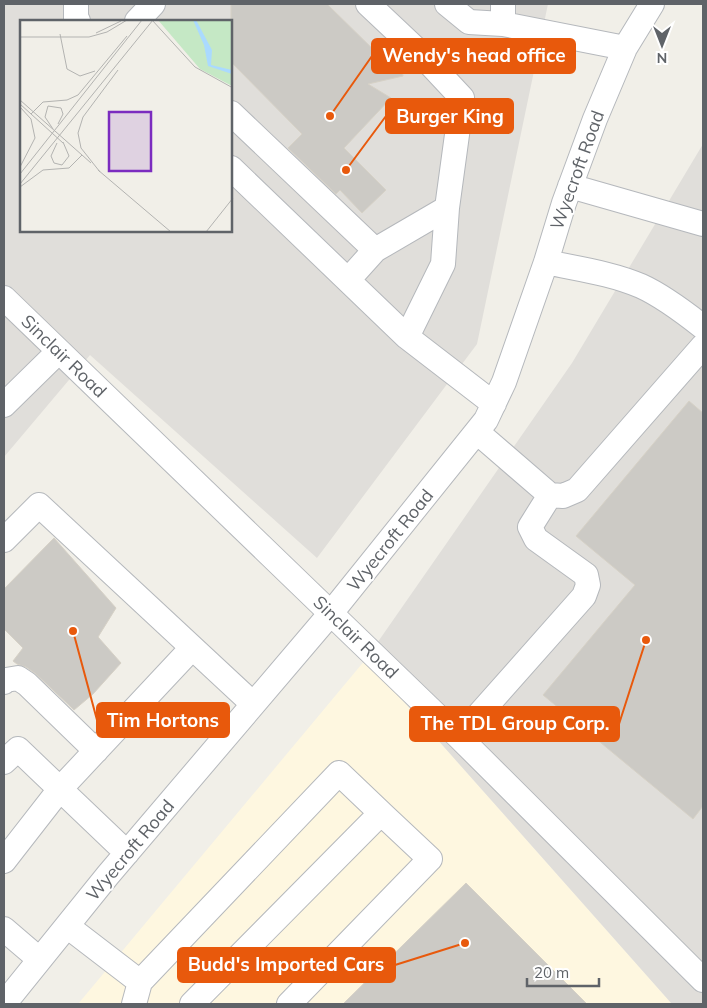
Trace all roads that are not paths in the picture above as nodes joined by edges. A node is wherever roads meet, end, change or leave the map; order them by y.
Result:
1 (76, 4) edge
2 (153, 4) edge
3 (368, 4) edge
4 (447, 4) edge
5 (652, 4) edge
6 (503, 14) edge
7 (76, 20) edge
8 (138, 20) edge
9 (625, 48) junction
10 (232, 114) edge
11 (232, 169) edge
12 (570, 186) junction
13 (447, 208) junction
14 (703, 224) edge
15 (375, 250) junction
16 (546, 262) junction
17 (348, 280) junction
18 (4, 298) edge
19 (703, 327) edge
20 (407, 337) junction
21 (703, 346) edge
22 (59, 351) junction
23 (494, 404) junction
24 (4, 405) edge
25 (477, 432) junction
26 (550, 495) junction
27 (4, 540) edge
28 (331, 613) junction
29 (192, 648) junction
30 (4, 682) edge
31 (253, 704) junction
32 (458, 737) junction
33 (96, 751) junction
34 (4, 762) edge
35 (60, 789) junction
36 (381, 813) junction
37 (127, 853) junction
38 (5, 858) edge
39 (67, 926) junction
40 (4, 929) edge
41 (39, 959) junction
42 (703, 980) edge
43 (137, 993) edge
44 (4, 1004) edge
45 (192, 1004) edge
46 (289, 1004) edge

1 - 7 street
2 - 8 street
3 - 13 street
4 - 6 street
5 - 9 street, Wyecroft Road
6 - 9 street
9 - 12 street, Wyecroft Road
10 - 15 street
11 - 17 street
12 - 14 street
12 - 16 street, Wyecroft Road
13 - 15 street
13 - 20 street
15 - 17 street
16 - 19 street
16 - 23 street, Wyecroft Road
17 - 20 street
18 - 22 street, Sinclair Road
20 - 23 street
21 - 26 street
22 - 24 street
22 - 28 street, Sinclair Road
23 - 25 street, Wyecroft Road
25 - 26 street
25 - 28 street, Wyecroft Road
26 - 32 street
27 - 29 street
28 - 31 street, Wyecroft Road
28 - 32 street, Sinclair Road
29 - 31 street
29 - 33 street
30 - 33 street
31 - 37 street, Wyecroft Road
32 - 42 street, Sinclair Road
33 - 35 street
34 - 35 street
35 - 37 street
35 - 38 street
36 - 43 street
36 - 45 street
36 - 46 street
37 - 39 street, Wyecroft Road
39 - 41 street, Wyecroft Road
39 - 43 street
40 - 41 street
41 - 44 street, Wyecroft Road

